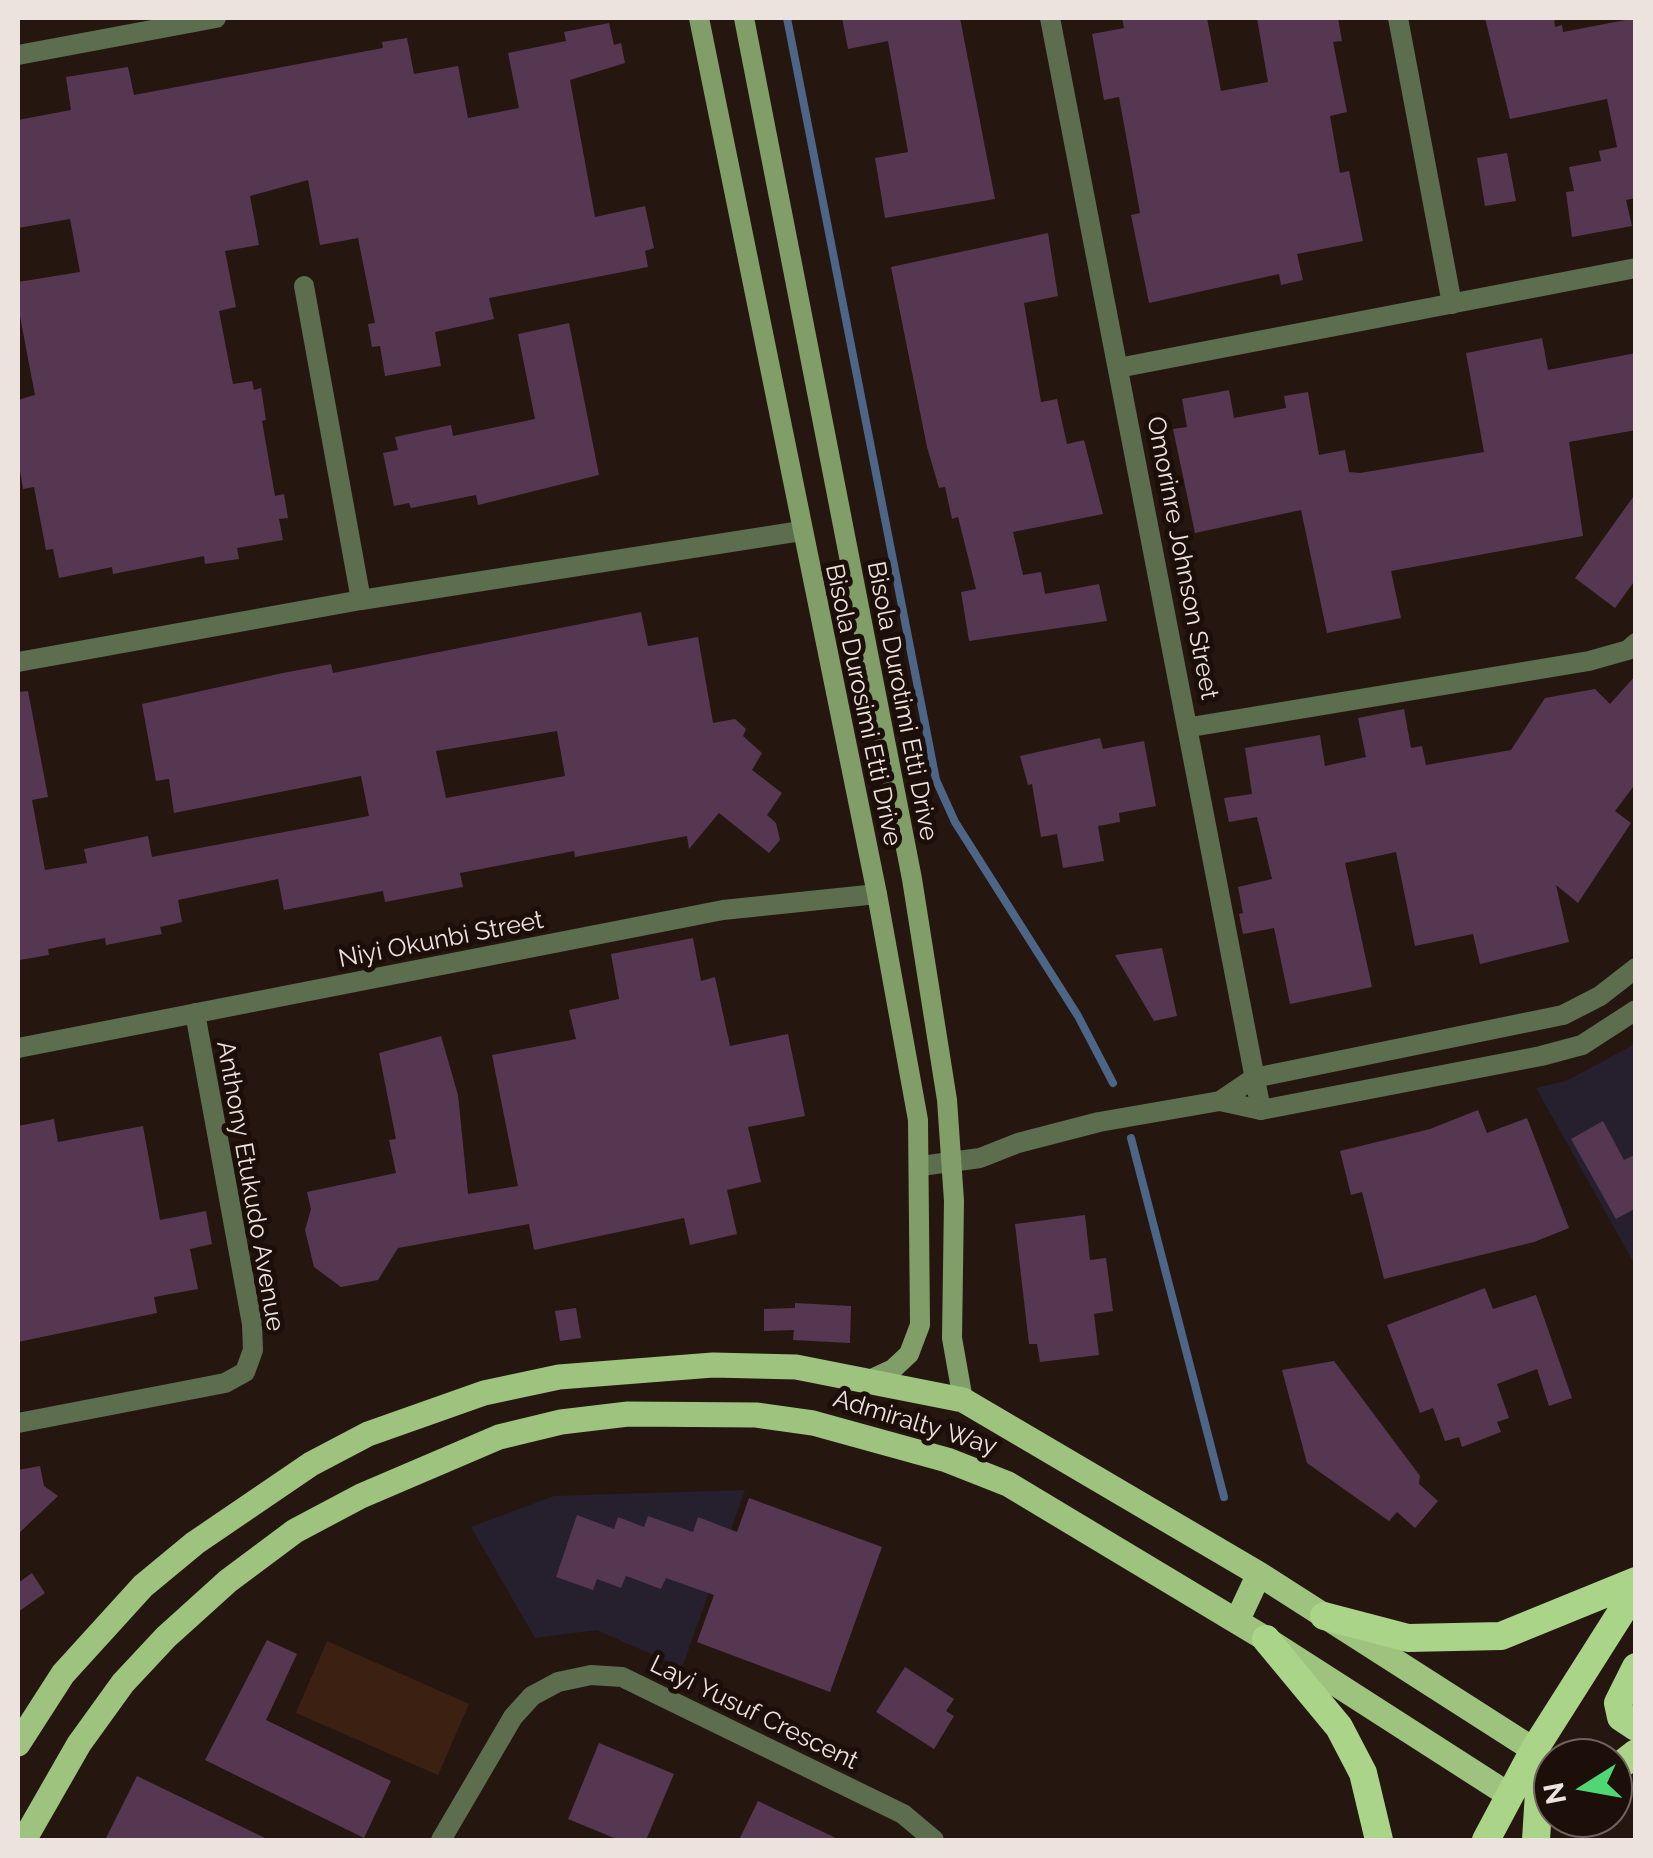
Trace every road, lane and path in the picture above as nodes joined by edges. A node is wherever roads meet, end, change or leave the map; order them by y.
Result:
1 (216, 18) edge
2 (699, 18) edge
3 (744, 18) edge
4 (1050, 18) edge
5 (1398, 18) edge
6 (18, 55) edge
7 (1636, 268) edge
8 (304, 286) dead end
9 (1452, 304) junction
10 (1118, 368) junction
11 (802, 531) junction
12 (361, 600) junction
13 (1636, 642) edge
14 (18, 662) edge
15 (1190, 727) junction
16 (877, 894) junction
17 (1636, 968) edge
18 (1636, 1010) edge
19 (195, 1013) junction
20 (18, 1048) edge
21 (1254, 1078) junction
22 (1220, 1101) junction
23 (1261, 1110) junction
24 (952, 1164) junction
25 (921, 1166) junction
26 (865, 1382) junction
27 (963, 1400) junction
28 (18, 1423) edge
29 (1259, 1574) junction
30 (1636, 1582) edge
31 (1636, 1589) edge
32 (1324, 1616) junction
33 (1236, 1621) junction
34 (1266, 1639) junction
35 (1636, 1667) edge
36 (1636, 1728) edge
37 (1542, 1738) edge
38 (18, 1744) edge
39 (1533, 1749) edge
40 (1533, 1752) edge
41 (1533, 1794) edge
42 (1509, 1795) junction
43 (24, 1840) edge
44 (440, 1840) edge
45 (934, 1840) edge
46 (1379, 1840) edge
47 (1486, 1840) edge

1 - 6 street
2 - 11 main road, Bisola Durosimi Etti Drive
3 - 24 main road, Bisola Durotimi Etti Drive
4 - 10 street, Omorinre Johnson Street
5 - 9 street
7 - 9 street
8 - 12 street
9 - 10 street
10 - 15 street, Omorinre Johnson Street
11 - 12 street
11 - 16 main road, Bisola Durosimi Etti Drive
12 - 14 street
13 - 15 street
15 - 21 street, Omorinre Johnson Street
16 - 19 street, Niyi Okunbi Street
16 - 25 main road, Bisola Durosimi Etti Drive
17 - 21 street
18 - 23 street
19 - 20 street, Niyi Okunbi Street
19 - 28 street, Anthony Etukudo Avenue
21 - 22 street
21 - 23 street, Omorinre Johnson Street
22 - 23 street
22 - 24 street
24 - 25 street
24 - 27 main road, Bisola Durotimi Etti Drive
25 - 26 main road, Bisola Durosimi Etti Drive
26 - 27 main road, Admiralty Way
26 - 38 main road, Admiralty Way
27 - 29 main road, Admiralty Way
29 - 32 main road, Admiralty Way
29 - 33 main road
30 - 32 highway
31 - 37 highway
32 - 39 main road, Admiralty Way
33 - 34 main road, Admiralty Way
33 - 43 main road, Admiralty Way
34 - 42 main road, Admiralty Way
34 - 46 highway
35 - 36 highway
40 - 42 highway
41 - 42 highway
42 - 47 highway
44 - 45 street, Layi Yusuf Crescent

